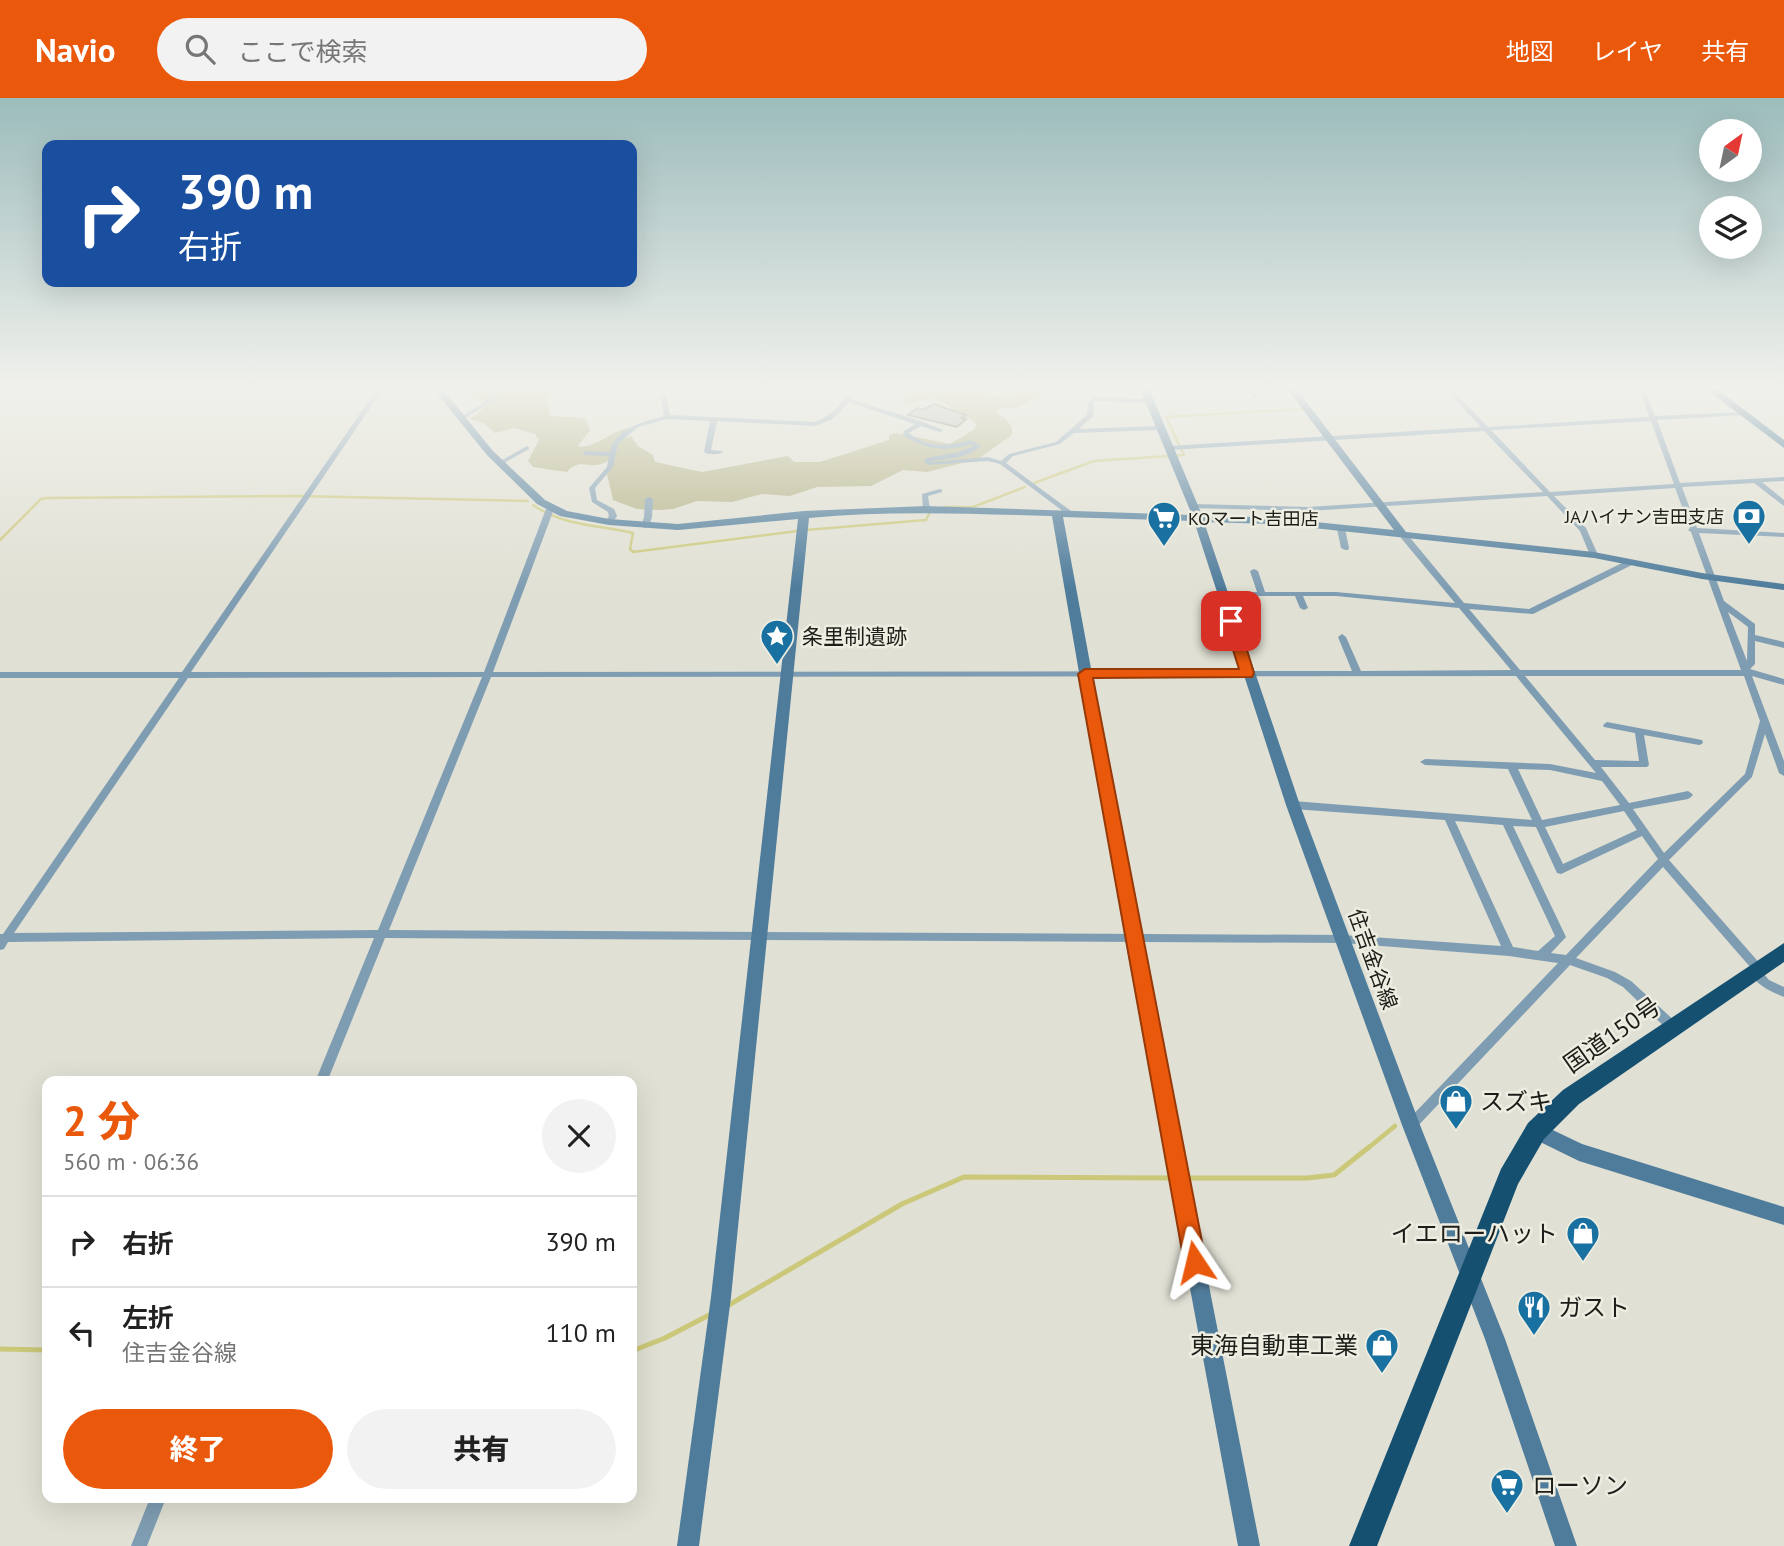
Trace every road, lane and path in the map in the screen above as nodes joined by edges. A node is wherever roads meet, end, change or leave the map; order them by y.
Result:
1 (337, 454) edge
2 (491, 454) edge
3 (517, 454) edge
4 (601, 454) edge
5 (613, 454) joint
6 (959, 454) edge
7 (1017, 454) edge
8 (1175, 454) edge
9 (1341, 454) edge
10 (1509, 454) edge
11 (1664, 454) edge
12 (500, 463) junction
13 (1002, 463) junction
14 (1784, 479) edge
15 (1756, 481) junction
16 (1676, 486) junction
17 (940, 491) dead end
18 (1547, 493) junction
19 (649, 499) dead end
20 (1379, 504) junction
21 (1784, 504) edge
22 (929, 509) junction
23 (1307, 509) junction
24 (549, 512) junction
25 (1196, 512) junction
26 (1062, 513) junction
27 (804, 514) junction
28 (609, 522) junction
29 (1294, 523) junction
30 (645, 526) junction
31 (1341, 529) junction
32 (1692, 530) junction
33 (1784, 535) edge
34 (1404, 536) junction
35 (1345, 548) dead end
36 (1594, 555) junction
37 (1631, 562) junction
38 (1254, 571) dead end
39 (1711, 577) junction
40 (1784, 587) edge
41 (1223, 594) junction
42 (1262, 594) junction
43 (1298, 594) junction
44 (1717, 599) junction
45 (1460, 606) junction
46 (1304, 608) dead end
47 (1342, 637) dead end
48 (1751, 637) junction
49 (1784, 645) edge
50 (1745, 671) junction
51 (786, 673) junction
52 (1247, 673) junction
53 (1085, 674) junction
54 (1358, 674) junction
55 (0, 675) edge
56 (186, 675) junction
57 (1519, 675) junction
58 (486, 676) junction
59 (1784, 682) edge
60 (1764, 722) junction
61 (1607, 725) dead end
62 (1639, 731) junction
63 (1699, 742) dead end
64 (1425, 762) dead end
65 (1592, 763) junction
66 (1511, 765) junction
67 (1784, 773) edge
68 (1603, 778) junction
69 (1688, 795) dead end
70 (1293, 806) junction
71 (1627, 807) junction
72 (1449, 818) junction
73 (1506, 821) junction
74 (1539, 824) junction
75 (1644, 831) junction
76 (1664, 859) junction
77 (379, 934) junction
78 (759, 934) junction
79 (1133, 939) junction
80 (1343, 939) junction
81 (2, 941) edge
82 (1509, 951) junction
83 (1784, 951) edge
84 (1541, 955) junction
85 (1568, 960) junction
86 (1756, 970) junction
87 (1784, 992) edge
88 (1673, 1027) junction
89 (323, 1076) edge
90 (1411, 1125) junction
91 (1536, 1131) junction
92 (1784, 1216) edge
93 (1471, 1278) junction
94 (156, 1503) edge
95 (139, 1546) edge
96 (688, 1546) edge
97 (1249, 1546) edge
98 (1363, 1546) edge
99 (1566, 1546) edge

1 - 56 street
2 - 12 street
3 - 12 street
4 - 5 street
5 - 28 street
6 - 13 street
7 - 13 street
8 - 25 street, 住吉金谷線
9 - 20 street
10 - 18 street
11 - 16 street
12 - 24 street
13 - 26 street
14 - 15 street
15 - 16 street
15 - 21 street
16 - 18 street
16 - 32 street
17 - 22 street
18 - 20 street
18 - 36 street
19 - 30 street
20 - 23 street
20 - 34 street
22 - 26 street
22 - 27 street
23 - 25 street
23 - 29 street
24 - 28 street
24 - 58 street
25 - 26 street
25 - 29 street
25 - 41 street, 住吉金谷線
26 - 53 street
27 - 30 street
27 - 51 street
28 - 30 street
29 - 31 street
31 - 34 street
31 - 35 street
32 - 33 street
32 - 39 street
34 - 36 street
34 - 45 street
36 - 37 street
37 - 39 street
37 - 45 street
38 - 42 street
39 - 40 street
39 - 44 street
41 - 42 street
41 - 52 street, 住吉金谷線
42 - 43 street
43 - 45 street
43 - 46 street
44 - 48 street
44 - 50 street
45 - 57 street
47 - 54 street
48 - 49 street
48 - 50 street
50 - 57 street
50 - 59 street
50 - 60 street
51 - 53 street
51 - 58 street
51 - 78 street
52 - 53 street
52 - 54 street
52 - 70 street, 住吉金谷線
53 - 79 street
54 - 57 street
55 - 56 street
56 - 58 street
56 - 81 street
57 - 65 street
58 - 77 street
60 - 67 street
60 - 76 street
61 - 62 street
62 - 63 street
62 - 65 street
64 - 66 street
65 - 68 street
66 - 68 street
66 - 74 street
68 - 71 street
69 - 71 street
70 - 72 street
70 - 80 street, 住吉金谷線
71 - 74 street
71 - 75 street
72 - 73 street
72 - 82 street
73 - 74 street
73 - 84 street
74 - 75 street
75 - 76 street
76 - 85 street
76 - 86 street
77 - 78 street
77 - 81 street
77 - 89 street
78 - 79 street
78 - 96 street
79 - 80 street
79 - 97 street
80 - 82 street
80 - 90 street, 住吉金谷線
82 - 84 street
83 - 86 highway, 国道150号
84 - 85 street
85 - 88 street
85 - 90 street
86 - 87 street
86 - 88 highway, 国道150号
88 - 91 highway, 国道150号
90 - 93 street, 住吉金谷線
91 - 92 street
91 - 93 highway, 国道150号
93 - 98 highway, 国道150号
93 - 99 street, 住吉金谷線
94 - 95 street

